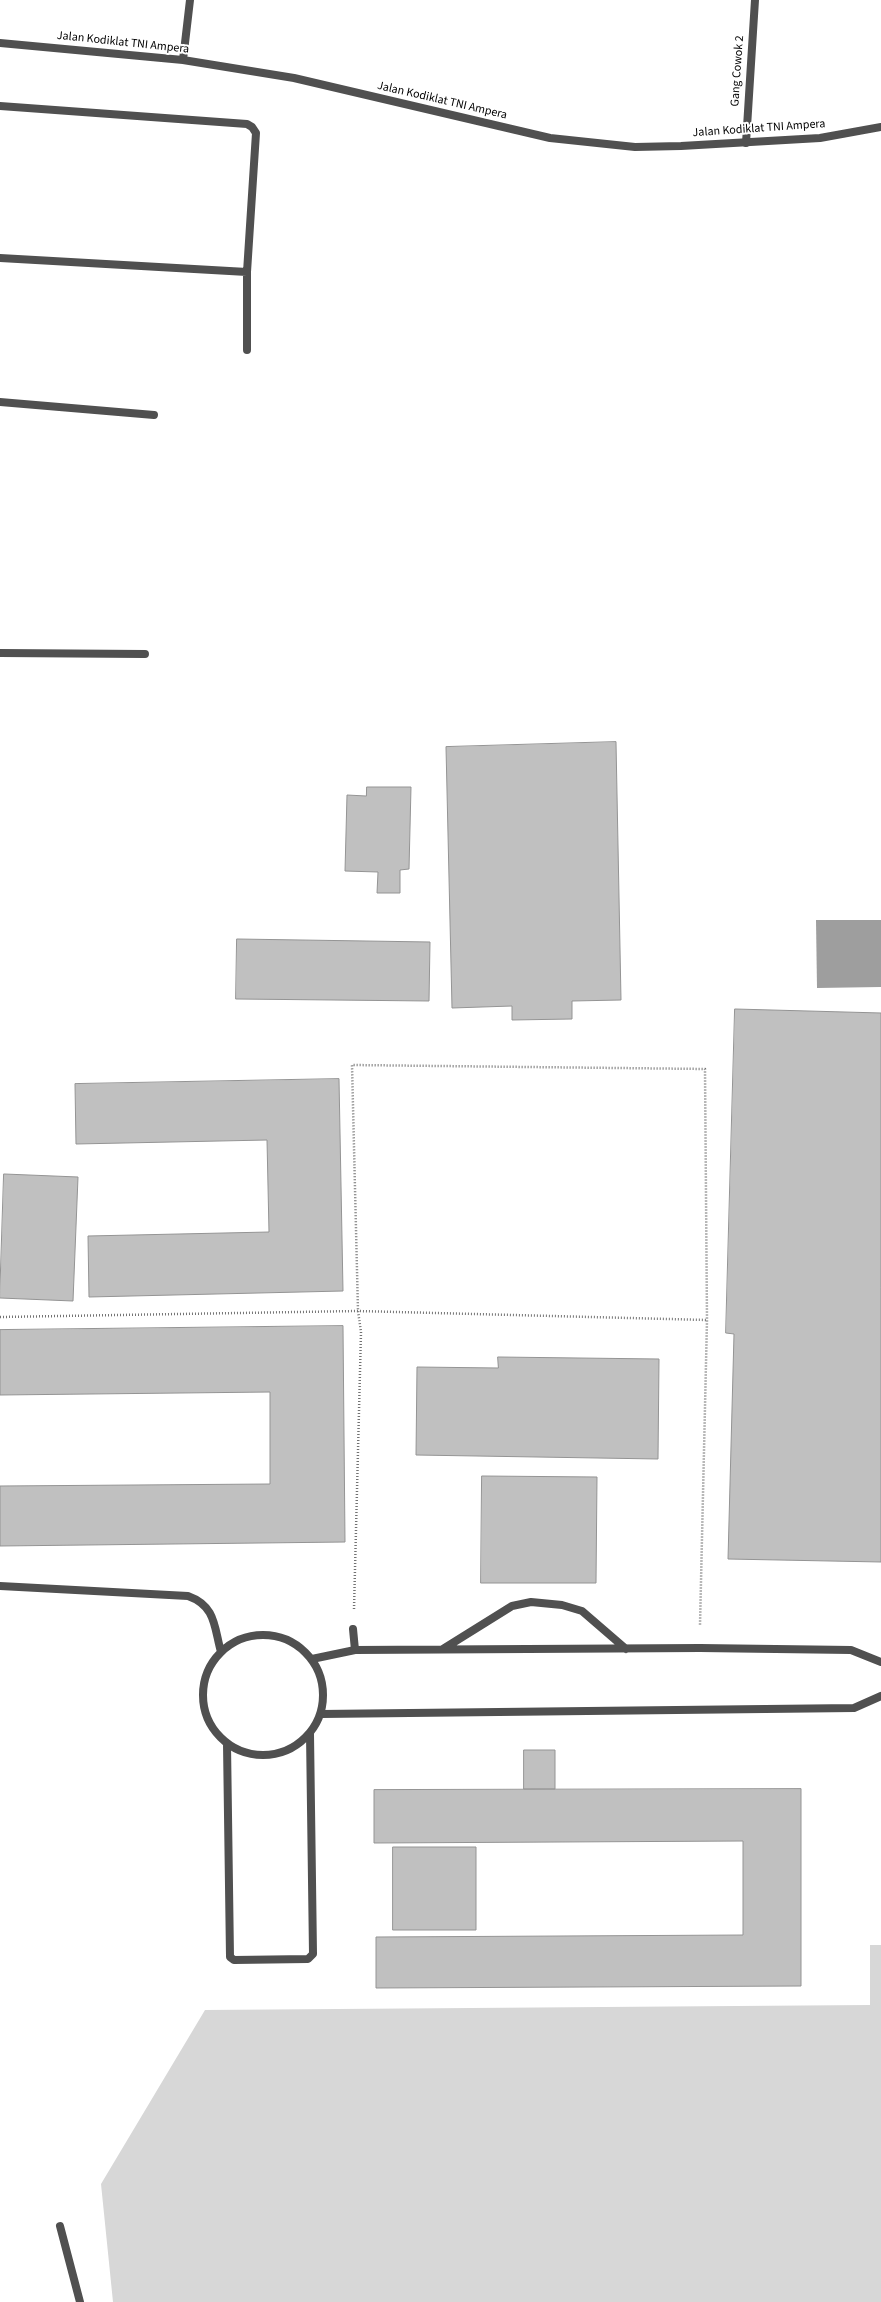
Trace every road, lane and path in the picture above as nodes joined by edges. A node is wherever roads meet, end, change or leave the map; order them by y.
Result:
1 (190, 0) edge
2 (755, 0) edge
3 (0, 43) edge
4 (183, 60) junction
5 (0, 106) edge
6 (881, 127) edge
7 (746, 143) junction
8 (0, 258) edge
9 (246, 272) junction
10 (248, 350) dead end
11 (0, 402) edge
12 (154, 415) dead end
13 (0, 653) edge
14 (145, 654) dead end
15 (358, 1311) junction
16 (0, 1317) edge
17 (707, 1320) junction
18 (0, 1586) edge
19 (353, 1629) joint
20 (626, 1648) junction
21 (700, 1648) junction
22 (355, 1650) junction
23 (442, 1650) junction
24 (221, 1652) junction
25 (312, 1659) junction
26 (881, 1662) edge
27 (881, 1696) edge
28 (320, 1714) junction
29 (310, 1734) junction
30 (227, 1744) junction
31 (60, 2226) dead end
32 (80, 2302) edge

1 - 4 street
2 - 7 street, Gang Cowok 2
3 - 4 street, Jalan Kodiklat TNI Ampera
4 - 7 street, Jalan Kodiklat TNI Ampera
5 - 9 street
6 - 7 street, Jalan Kodiklat TNI Ampera
8 - 9 street
9 - 10 street
11 - 12 street
13 - 14 street
15 - 16 path
15 - 17 path
15 - 17 path
15 - 19 path
17 - 21 path
18 - 24 street
19 - 22 street
20 - 21 street
20 - 23 street
20 - 23 street
21 - 26 street
22 - 23 street
22 - 25 street
24 - 25 street
24 - 30 street
25 - 28 street
27 - 28 street
28 - 29 street
29 - 30 street
29 - 30 street
31 - 32 street

